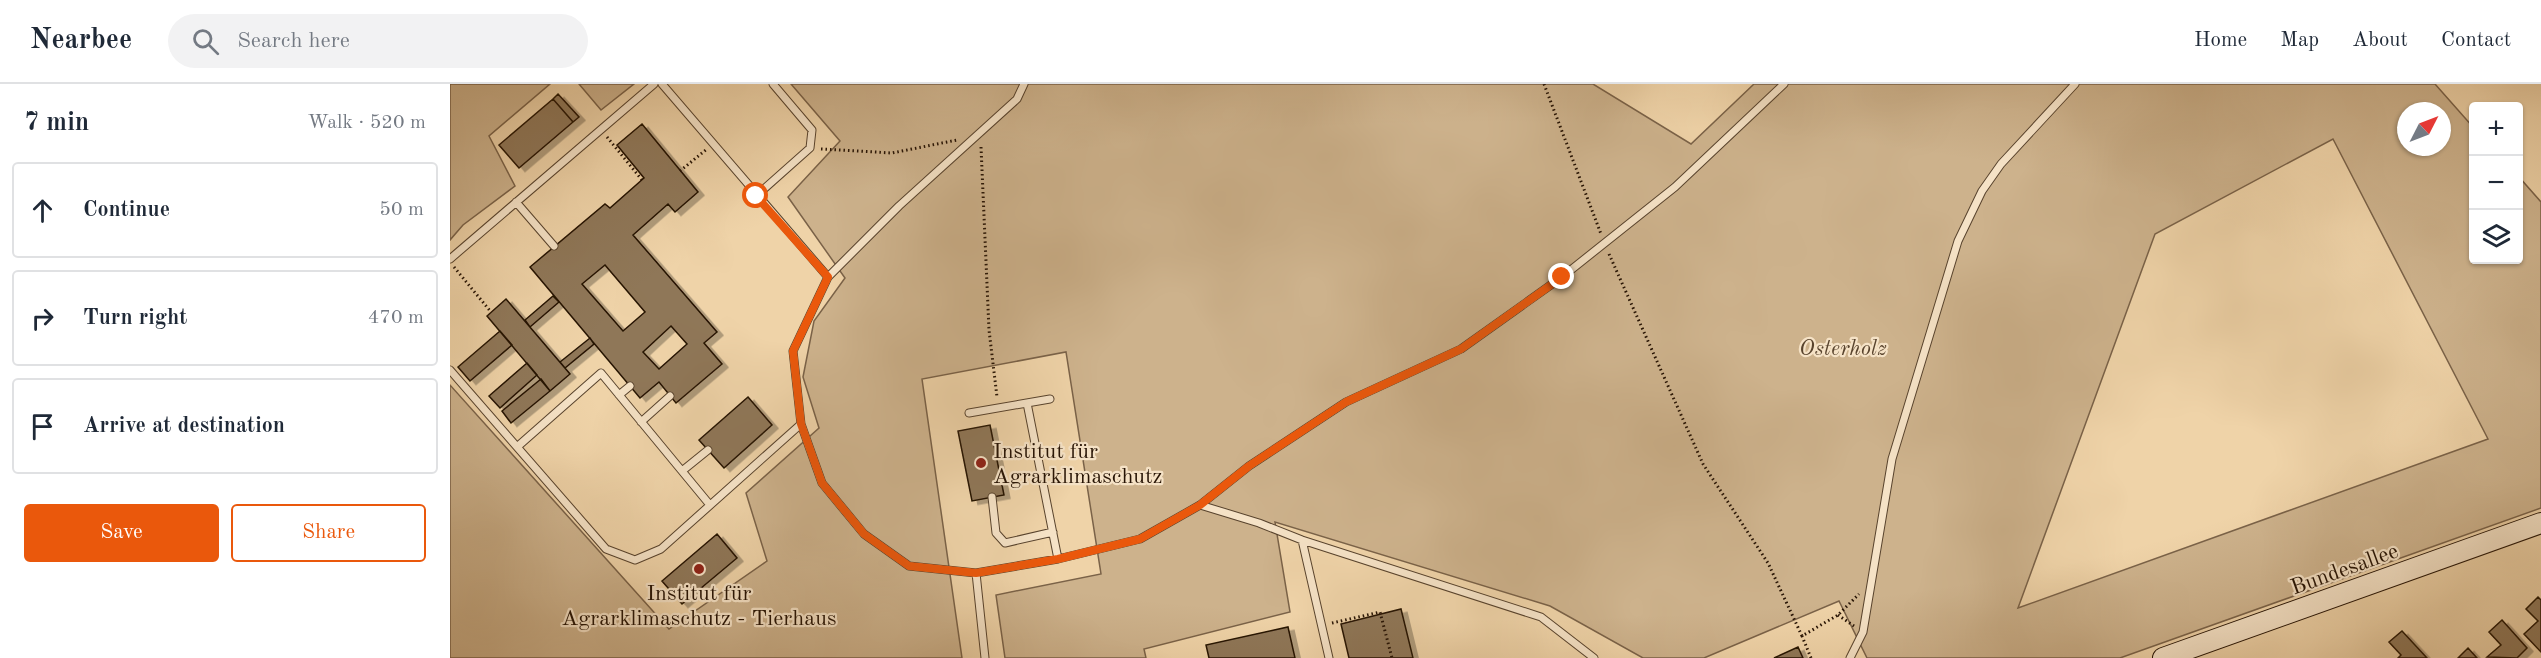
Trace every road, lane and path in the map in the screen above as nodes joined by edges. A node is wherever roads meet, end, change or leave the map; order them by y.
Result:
1 (654, 84) edge
2 (662, 84) edge
3 (773, 84) edge
4 (1024, 84) edge
5 (1544, 84) edge
6 (1784, 84) edge
7 (2075, 84) edge
8 (600, 130) junction
9 (980, 135) junction
10 (712, 145) junction
11 (810, 148) junction
12 (680, 171) dead end
13 (642, 180) dead end
14 (756, 196) junction
15 (516, 202) junction
16 (1605, 243) junction
17 (554, 246) dead end
18 (450, 260) edge
19 (828, 277) junction
20 (491, 312) dead end
21 (450, 370) edge
22 (630, 386) dead end
23 (619, 395) junction
24 (670, 396) dead end
25 (1050, 399) dead end
26 (1026, 403) junction
27 (998, 408) junction
28 (969, 413) dead end
29 (641, 422) junction
30 (801, 424) junction
31 (518, 447) junction
32 (708, 450) dead end
33 (682, 471) junction
34 (992, 497) dead end
35 (710, 505) junction
36 (1200, 505) junction
37 (2541, 524) edge
38 (1053, 532) junction
39 (1302, 540) junction
40 (1058, 559) junction
41 (976, 573) junction
42 (1870, 582) junction
43 (1838, 615) junction
44 (1321, 626) junction
45 (1863, 632) junction
46 (1802, 636) junction
47 (985, 658) edge
48 (1329, 658) edge
49 (1392, 658) edge
50 (1594, 658) edge
51 (1811, 658) edge
52 (1850, 658) edge
53 (2163, 658) edge

1 - 8 lane
2 - 10 lane
3 - 11 lane
4 - 9 lane
5 - 16 path
6 - 16 lane
7 - 42 lane
8 - 13 path
8 - 15 lane
9 - 11 path
9 - 19 lane
9 - 27 path
10 - 12 path
10 - 14 lane
11 - 14 lane
14 - 19 lane
15 - 17 lane
15 - 18 lane
16 - 36 lane
16 - 46 path
18 - 20 path
19 - 30 lane
21 - 31 lane
22 - 23 lane
23 - 29 lane
23 - 31 lane
24 - 29 lane
25 - 26 lane
26 - 27 lane
26 - 38 lane
27 - 28 lane
29 - 33 lane
30 - 35 lane
30 - 41 lane
31 - 35 lane
32 - 33 lane
33 - 35 lane
34 - 38 lane
36 - 39 lane
36 - 40 lane
37 - 53 main road, Bundesallee
38 - 40 lane
39 - 44 lane
39 - 50 lane
40 - 41 lane
41 - 47 lane
42 - 43 path
42 - 45 lane
43 - 45 path
43 - 46 path
44 - 48 lane
44 - 49 path
45 - 52 lane
46 - 51 path

